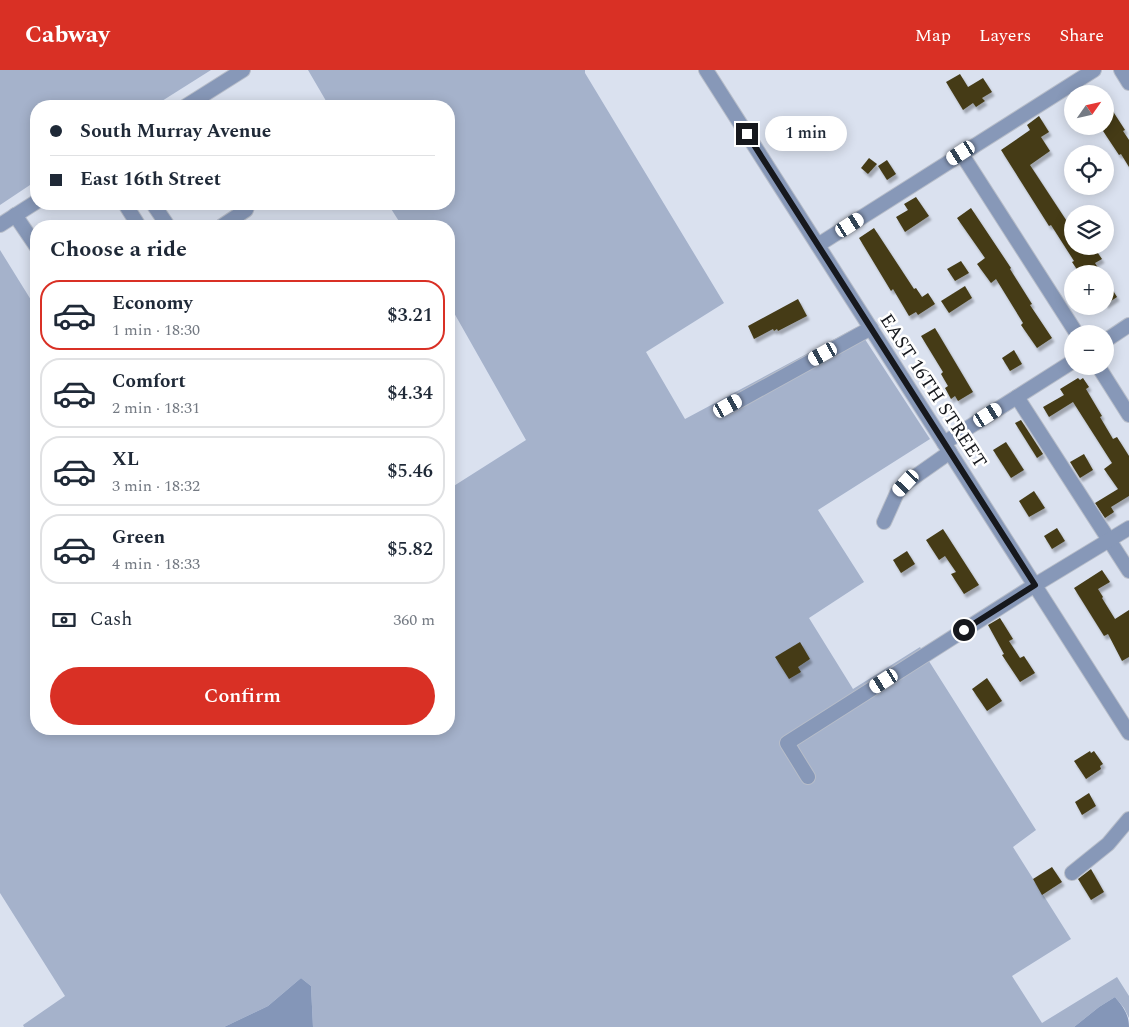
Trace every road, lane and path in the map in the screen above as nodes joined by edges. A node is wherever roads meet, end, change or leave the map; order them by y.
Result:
1 (243, 70) edge
2 (706, 70) edge
3 (1094, 70) edge
4 (1120, 70) edge
5 (1129, 84) edge
6 (198, 100) edge
7 (961, 153) junction
8 (30, 206) edge
9 (246, 210) edge
10 (15, 215) junction
11 (231, 220) edge
12 (0, 225) edge
13 (30, 237) edge
14 (818, 245) junction
15 (1071, 325) edge
16 (1129, 326) edge
17 (871, 328) junction
18 (1114, 335) edge
19 (1064, 367) edge
20 (1104, 375) edge
21 (1017, 397) junction
22 (728, 406) dead end
23 (1129, 415) edge
24 (947, 447) junction
25 (884, 522) dead end
26 (1129, 528) edge
27 (1109, 541) junction
28 (1129, 571) edge
29 (1035, 585) junction
30 (1129, 733) edge
31 (808, 777) dead end
32 (1129, 819) edge
33 (1072, 873) dead end

1 - 6 street
2 - 14 street, EAST 16TH STREET
3 - 7 street
4 - 5 street
7 - 14 street
7 - 15 street
8 - 10 street
9 - 11 street
10 - 12 street
10 - 13 street
14 - 17 street, EAST 16TH STREET
16 - 18 street
17 - 22 street
17 - 24 street, EAST 16TH STREET
19 - 21 street
20 - 23 street
21 - 24 street
21 - 27 street
24 - 25 street
24 - 29 street, EAST 16TH STREET
26 - 27 street
27 - 28 street
27 - 29 street
29 - 30 street, EAST 16TH STREET
29 - 31 street
32 - 33 street

